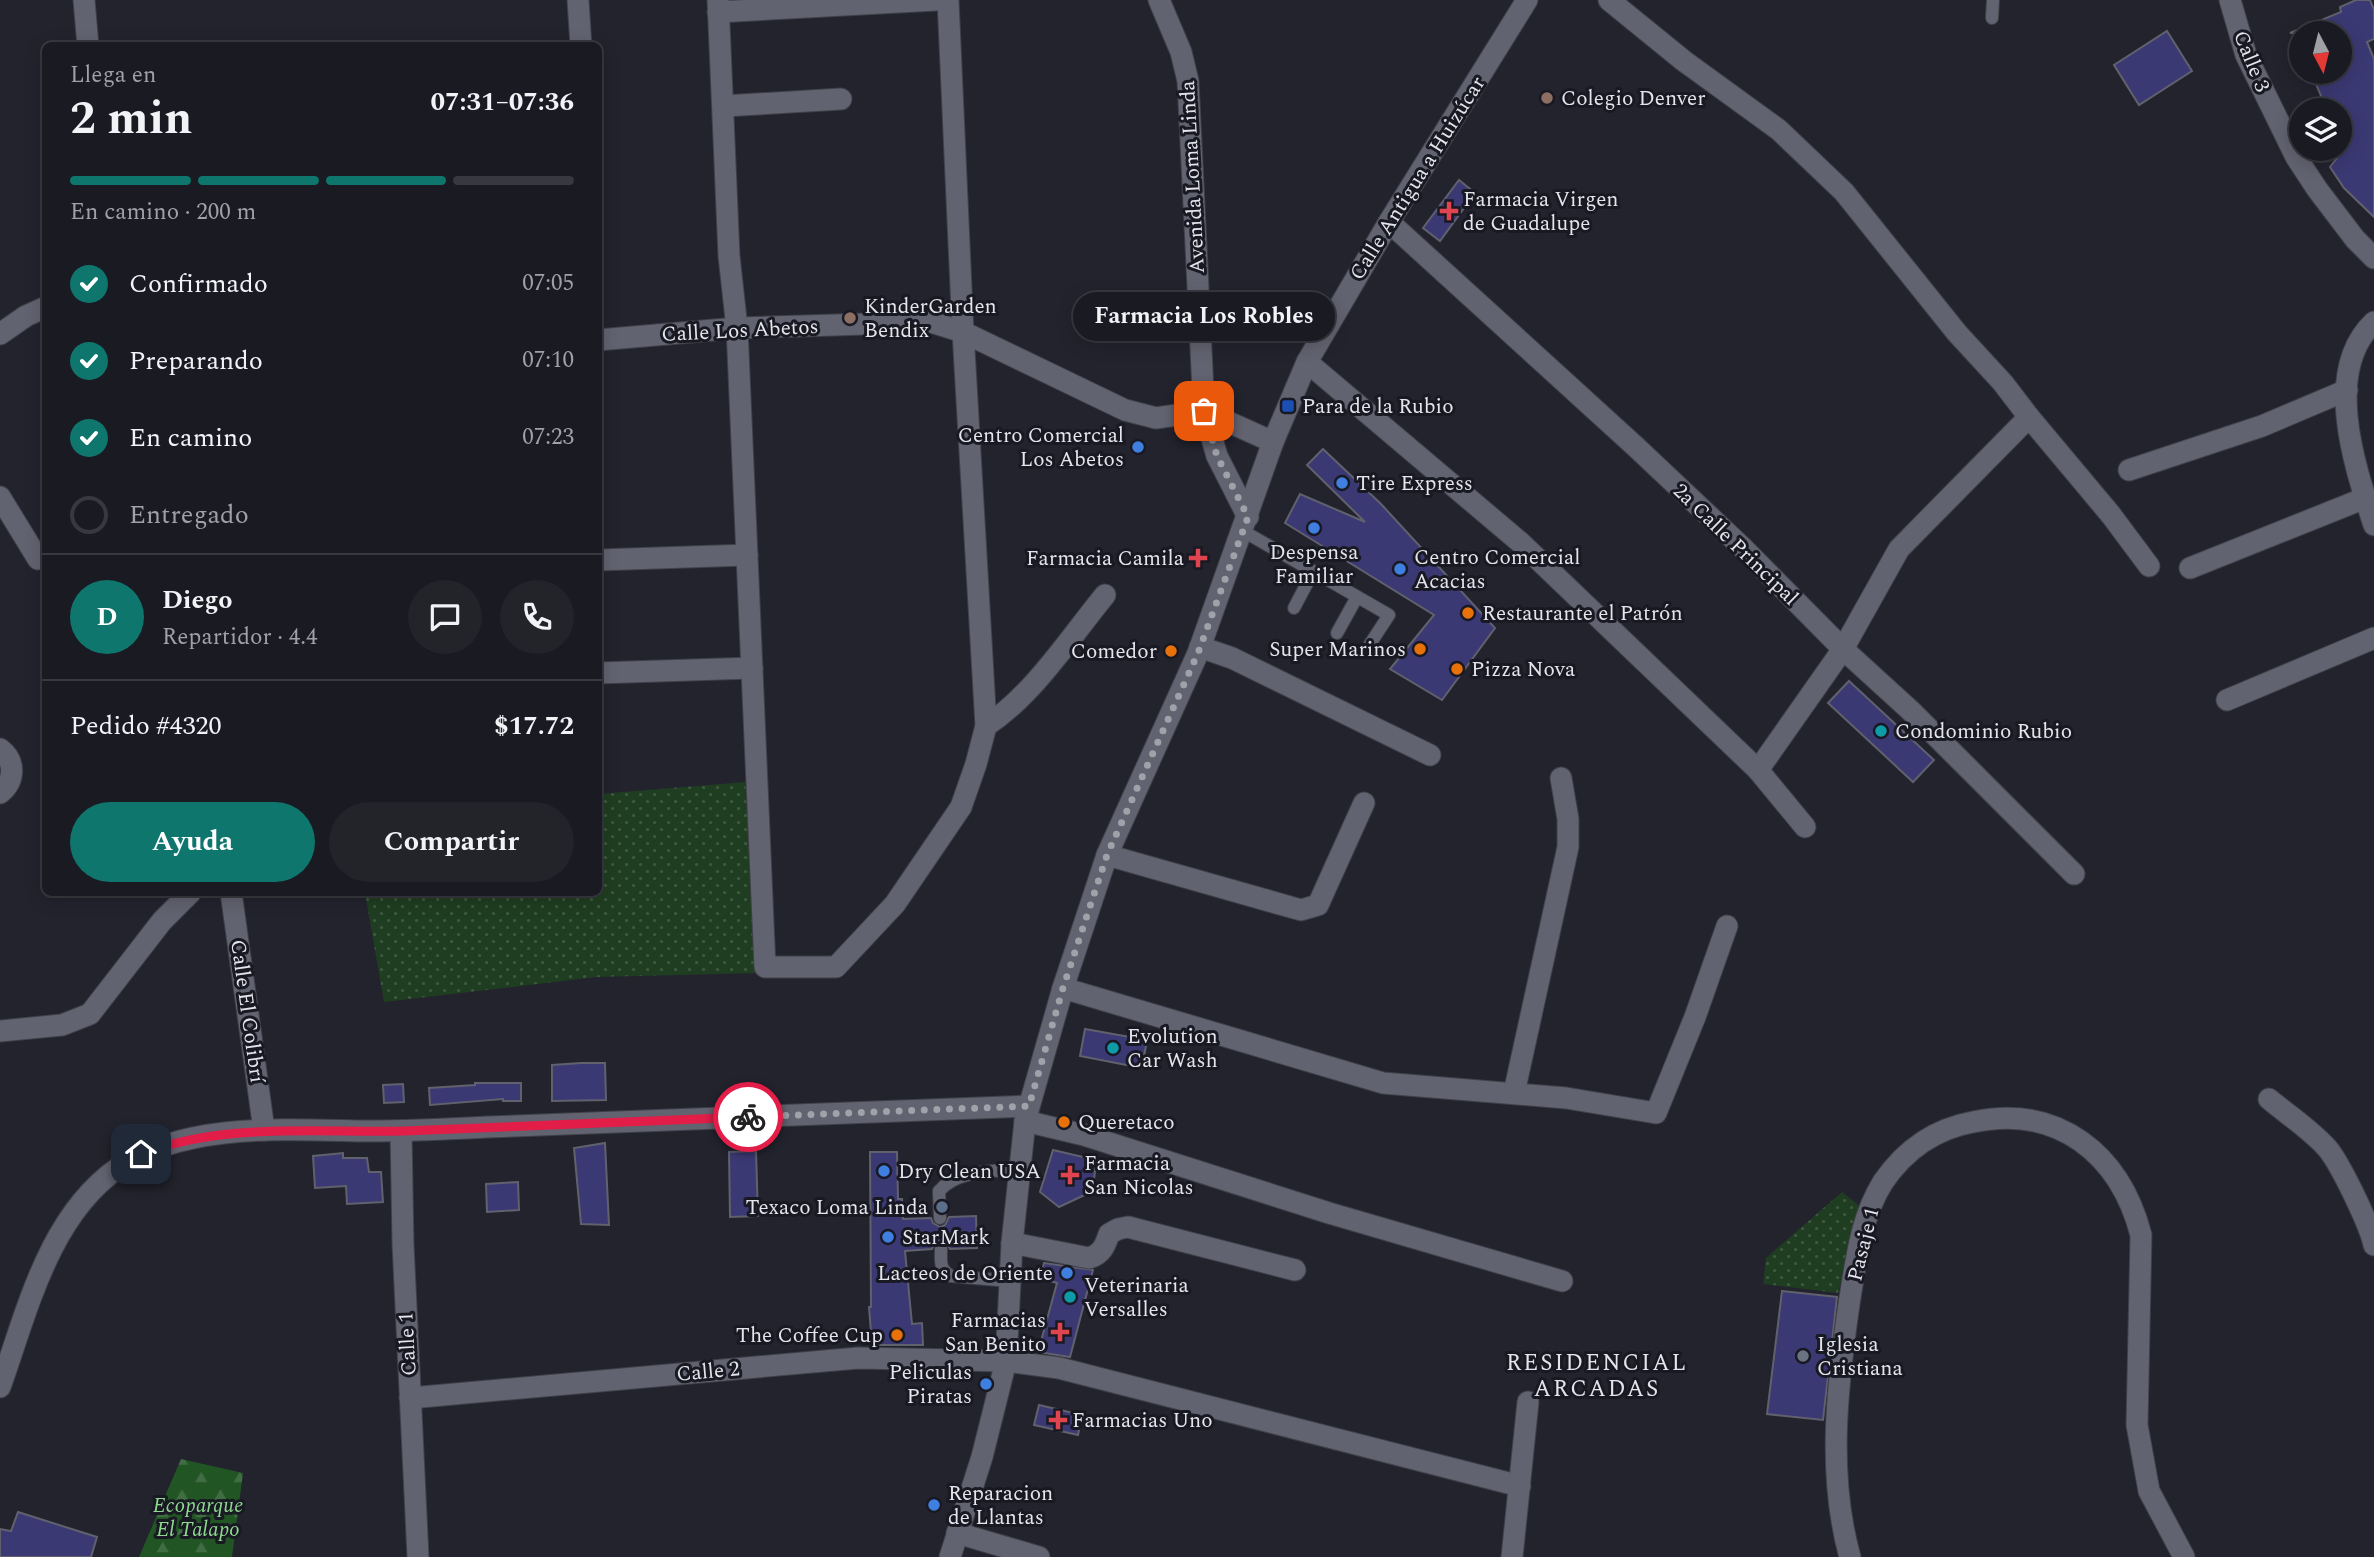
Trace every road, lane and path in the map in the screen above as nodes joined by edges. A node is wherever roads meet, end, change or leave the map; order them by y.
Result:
1 (84, 0) edge
2 (578, 0) edge
3 (936, 0) edge
4 (948, 0) edge
5 (1159, 0) edge
6 (1527, 0) edge
7 (1609, 0) edge
8 (1993, 0) edge
9 (2230, 0) edge
10 (718, 6) edge
11 (1992, 18) dead end
12 (88, 42) edge
13 (582, 42) edge
14 (841, 99) dead end
15 (724, 106) junction
16 (1389, 222) junction
17 (2374, 258) edge
18 (42, 309) edge
19 (2374, 322) edge
20 (737, 328) junction
21 (963, 332) junction
22 (0, 334) edge
23 (602, 340) edge
24 (1307, 362) junction
25 (2347, 390) junction
26 (1204, 411) junction
27 (2029, 417) junction
28 (1273, 442) junction
29 (2129, 470) dead end
30 (0, 497) edge
31 (2365, 498) junction
32 (1245, 524) junction
33 (2374, 525) edge
34 (747, 555) junction
35 (38, 559) dead end
36 (602, 560) edge
37 (2149, 566) dead end
38 (2190, 569) dead end
39 (1313, 572) junction
40 (1105, 595) dead end
41 (1357, 597) junction
42 (1294, 608) dead end
43 (1336, 633) dead end
44 (2374, 638) edge
45 (1370, 644) dead end
46 (1200, 647) junction
47 (1843, 649) junction
48 (752, 668) junction
49 (602, 673) edge
50 (2227, 700) dead end
51 (986, 726) junction
52 (0, 749) edge
53 (1430, 755) dead end
54 (1758, 770) junction
55 (1561, 778) dead end
56 (0, 793) edge
57 (1364, 803) dead end
58 (1805, 827) dead end
59 (1107, 855) junction
60 (2074, 874) dead end
61 (187, 896) edge
62 (232, 896) edge
63 (1727, 926) dead end
64 (1063, 988) junction
65 (0, 1031) edge
66 (1514, 1093) junction
67 (2269, 1099) dead end
68 (1027, 1114) junction
69 (264, 1130) junction
70 (401, 1131) junction
71 (1020, 1169) junction
72 (940, 1217) dead end
73 (1012, 1243) junction
74 (2374, 1245) edge
75 (941, 1249) dead end
76 (1295, 1270) dead end
77 (1010, 1281) junction
78 (1562, 1281) dead end
79 (1006, 1361) junction
80 (0, 1387) edge
81 (410, 1398) junction
82 (1528, 1402) dead end
83 (1520, 1486) junction
84 (957, 1533) junction
85 (418, 1557) edge
86 (950, 1557) edge
87 (1039, 1557) edge
88 (1512, 1557) edge
89 (1850, 1557) edge
90 (2184, 1557) edge

1 - 12 street
2 - 13 street
3 - 10 street
4 - 21 street
5 - 26 street, Avenida Loma Linda
6 - 16 street, Calle Antigua a Huizúcar
7 - 27 street
8 - 11 lane
9 - 17 street, Calle 3
10 - 15 street
14 - 15 street
15 - 20 street
16 - 24 street, Calle Antigua a Huizúcar
16 - 47 street, 2a Calle Principal
18 - 22 street
19 - 25 street
20 - 21 street, Calle Los Abetos
20 - 23 street, Calle Los Abetos
20 - 34 street
21 - 26 street, Calle Los Abetos
21 - 51 street
24 - 28 street, Calle Antigua a Huizúcar
24 - 54 street
25 - 29 street
25 - 31 street
26 - 28 street
26 - 32 street, Avenida Loma Linda
27 - 37 street
27 - 47 street
28 - 32 street, Calle Antigua a Huizúcar
30 - 35 street
31 - 33 street
31 - 38 street
32 - 39 lane
32 - 46 street, Calle Antigua a Huizúcar
34 - 36 street
34 - 48 street
39 - 41 lane
39 - 42 lane
40 - 51 street
41 - 43 lane
41 - 45 lane
44 - 50 street
46 - 53 street
46 - 59 street, Calle Antigua a Huizúcar
47 - 54 street
47 - 60 street, 2a Calle Principal
48 - 49 street
48 - 51 street
52 - 56 street
54 - 58 street
55 - 66 street
57 - 59 street
59 - 64 street, Calle Antigua a Huizúcar
61 - 65 street
62 - 69 street, Calle El Colibrí
63 - 66 street
64 - 66 street
64 - 68 street, Calle Antigua a Huizúcar
67 - 74 street
68 - 70 street
68 - 71 street, Calle Antigua a Huizúcar
68 - 78 street
69 - 70 street
69 - 80 street
70 - 81 street, Calle 1
71 - 72 lane
71 - 73 street, Calle Antigua a Huizúcar
73 - 76 street
73 - 77 street, Calle Antigua a Huizúcar
75 - 77 lane
77 - 79 street, Calle Antigua a Huizúcar
79 - 81 street, Calle 2
79 - 83 street, Calle 2
79 - 84 street, Calle Antigua a Huizúcar
81 - 85 street, Calle 1
82 - 83 street
83 - 88 street
84 - 86 street, Calle Antigua a Huizúcar
84 - 87 street
89 - 90 street, Pasaje 1

